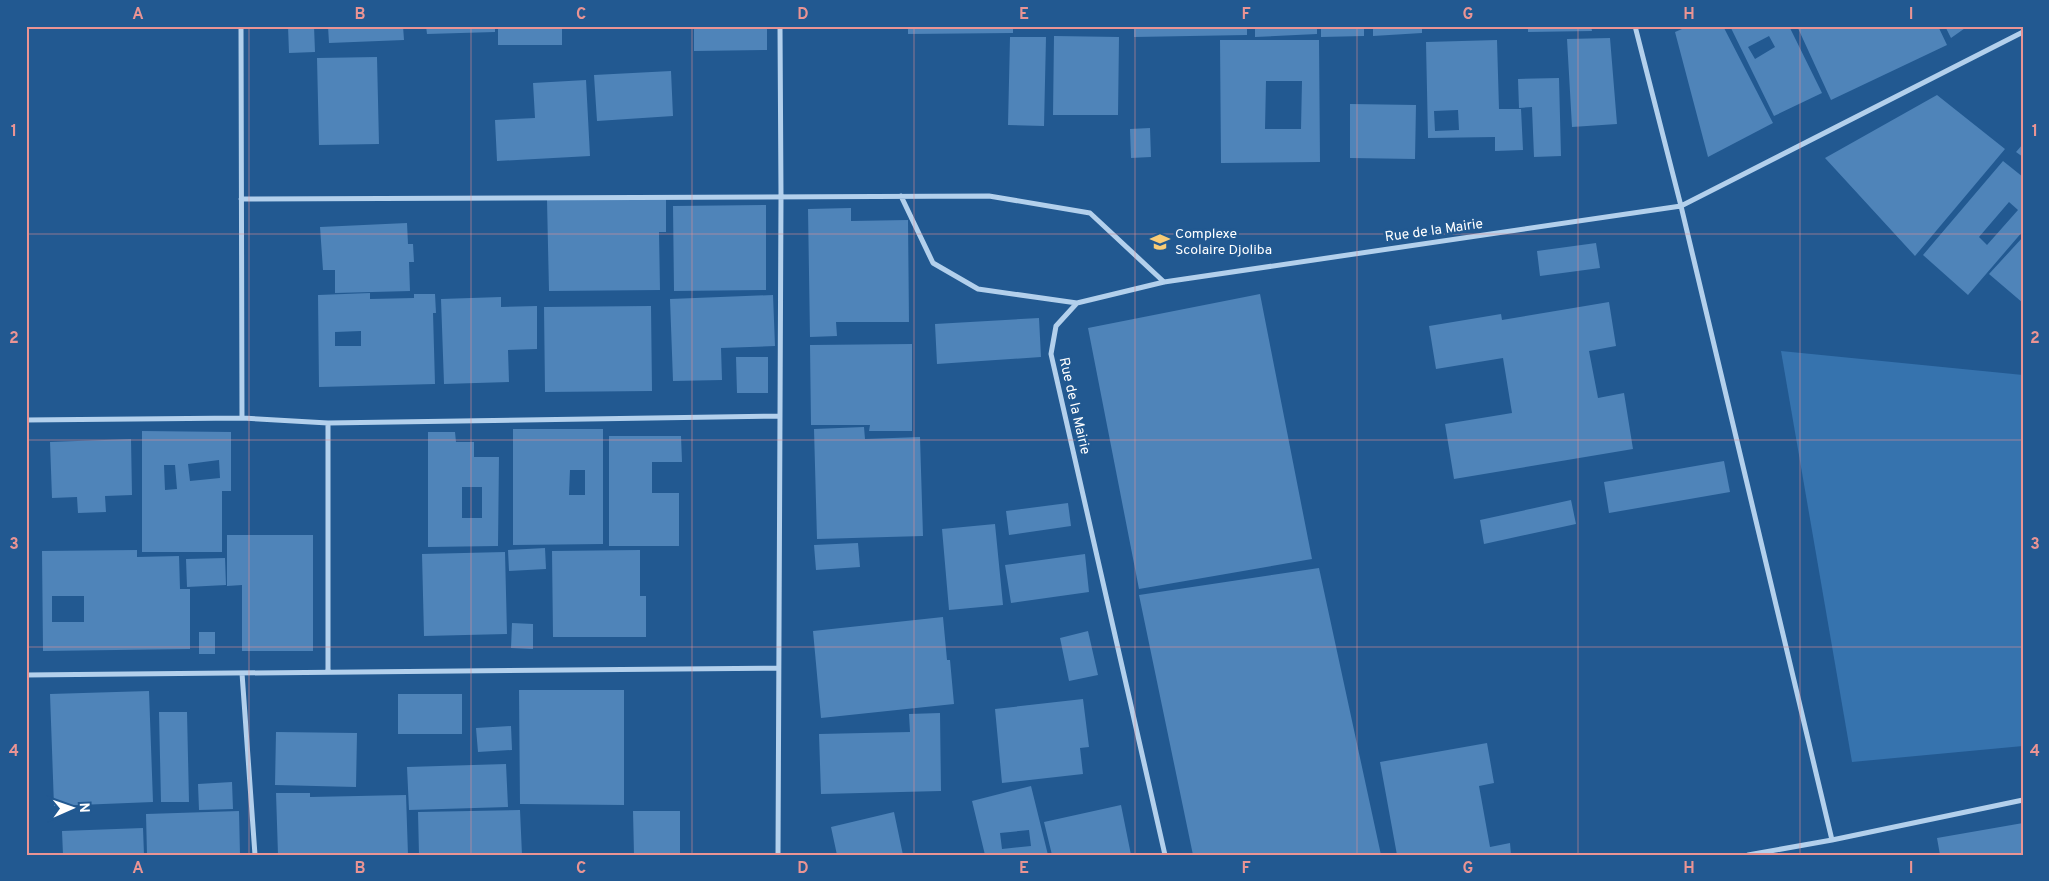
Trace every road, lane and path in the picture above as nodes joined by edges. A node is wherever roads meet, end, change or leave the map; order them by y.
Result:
1 (241, 26) edge
2 (780, 26) edge
3 (1636, 26) edge
4 (2023, 32) edge
5 (781, 196) junction
6 (901, 196) junction
7 (241, 199) junction
8 (1681, 206) junction
9 (1164, 282) junction
10 (1077, 303) junction
11 (779, 416) junction
12 (242, 418) junction
13 (26, 420) edge
14 (328, 423) junction
15 (778, 668) junction
16 (328, 672) junction
17 (242, 673) junction
18 (26, 675) edge
19 (2023, 800) edge
20 (1832, 840) junction
21 (255, 855) edge
22 (778, 855) edge
23 (1166, 855) edge
24 (1748, 855) edge

1 - 7 street
2 - 5 street
3 - 8 street
4 - 8 street, Rue de la Mairie
5 - 6 street
5 - 7 street
5 - 11 street
6 - 9 street
6 - 10 street
7 - 12 street
8 - 9 street, Rue de la Mairie
8 - 20 street
9 - 10 street, Rue de la Mairie
10 - 23 street, Rue de la Mairie
11 - 14 street
11 - 15 street
12 - 13 street
12 - 14 street
14 - 16 street
15 - 16 street
15 - 22 street
16 - 17 street
17 - 18 street
17 - 21 street
19 - 20 street
20 - 24 street

